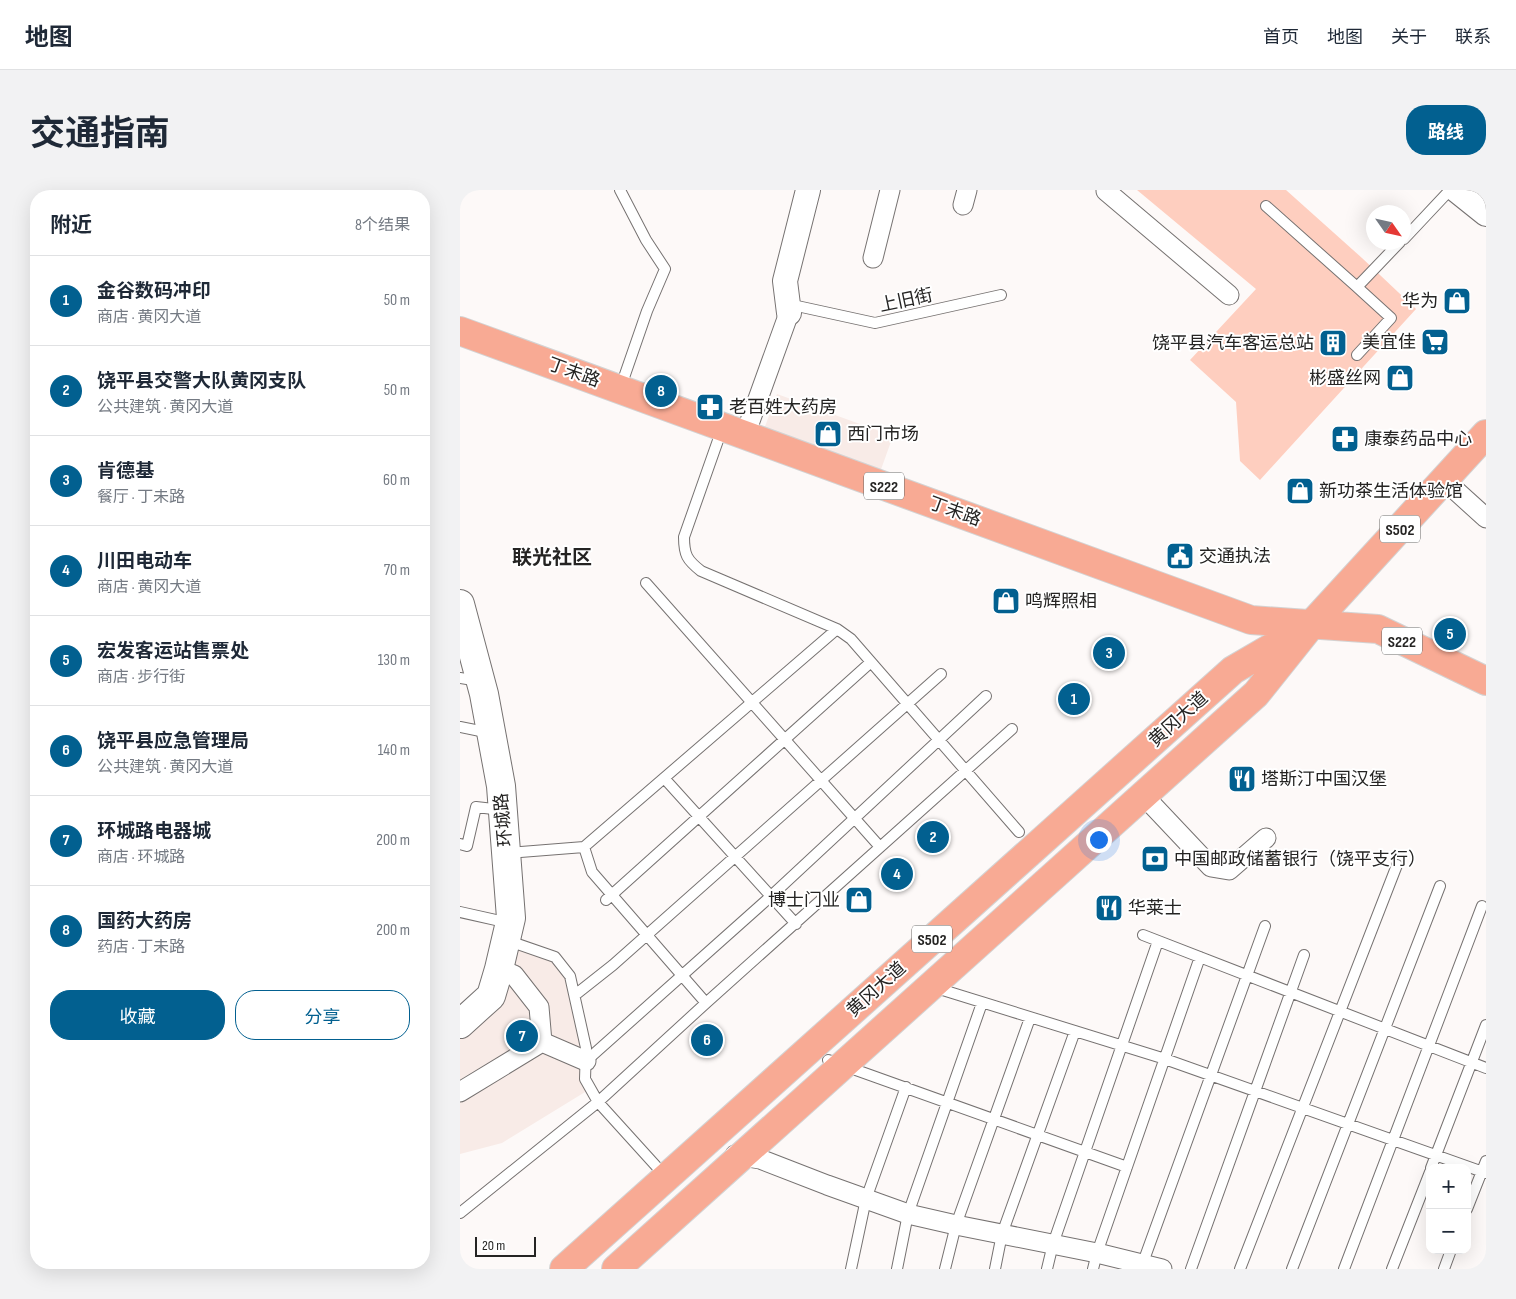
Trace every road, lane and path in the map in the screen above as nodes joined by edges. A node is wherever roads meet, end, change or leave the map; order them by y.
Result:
1 (620, 190) edge
2 (808, 190) edge
3 (890, 190) edge
4 (1106, 190) edge
5 (1450, 190) edge
6 (1456, 190) edge
7 (1266, 206) dead end
8 (1486, 214) edge
9 (1411, 232) edge
10 (1393, 250) edge
11 (873, 258) dead end
12 (1357, 288) junction
13 (1229, 294) dead end
14 (1001, 295) dead end
15 (789, 309) junction
16 (460, 331) edge
17 (1357, 355) dead end
18 (620, 389) junction
19 (734, 431) junction
20 (1486, 434) edge
21 (1454, 489) dead end
22 (1486, 518) edge
23 (646, 584) dead end
24 (460, 604) edge
25 (1312, 624) junction
26 (838, 630) junction
27 (871, 662) junction
28 (941, 674) dead end
29 (470, 680) edge
30 (1486, 681) edge
31 (986, 696) dead end
32 (460, 727) edge
33 (1012, 729) dead end
34 (491, 733) junction
35 (664, 778) junction
36 (1143, 796) junction
37 (502, 810) junction
38 (1020, 832) dead end
39 (1266, 838) dead end
40 (460, 844) edge
41 (584, 847) junction
42 (880, 847) junction
43 (506, 853) junction
44 (735, 857) junction
45 (1397, 865) dead end
46 (1440, 886) dead end
47 (770, 897) junction
48 (606, 900) dead end
49 (1482, 906) dead end
50 (460, 912) edge
51 (796, 924) junction
52 (1265, 926) dead end
53 (508, 932) junction
54 (1143, 935) dead end
55 (1158, 941) junction
56 (1304, 955) dead end
57 (1200, 957) junction
58 (499, 969) junction
59 (1247, 975) junction
60 (916, 981) dead end
61 (1290, 992) junction
62 (575, 995) junction
63 (706, 1003) junction
64 (982, 1003) junction
65 (1340, 1011) junction
66 (1030, 1018) junction
67 (460, 1024) edge
68 (1486, 1025) edge
69 (1385, 1029) junction
70 (1076, 1032) junction
71 (542, 1042) junction
72 (1122, 1046) junction
73 (1429, 1046) junction
74 (1164, 1059) junction
75 (828, 1060) dead end
76 (586, 1061) junction
77 (1472, 1062) junction
78 (1486, 1068) edge
79 (1211, 1076) junction
80 (906, 1087) junction
81 (1255, 1091) junction
82 (460, 1092) edge
83 (598, 1102) junction
84 (948, 1102) junction
85 (1302, 1108) junction
86 (994, 1118) junction
87 (1348, 1124) junction
88 (1038, 1134) junction
89 (1393, 1140) junction
90 (1085, 1151) junction
91 (726, 1153) dead end
92 (1436, 1156) junction
93 (1486, 1161) edge
94 (1433, 1164) edge
95 (656, 1166) dead end
96 (1127, 1167) junction
97 (1484, 1173) edge
98 (1426, 1182) edge
99 (866, 1198) junction
100 (1471, 1201) edge
101 (460, 1212) edge
102 (908, 1214) junction
103 (956, 1225) junction
104 (1002, 1234) junction
105 (1053, 1244) junction
106 (1450, 1254) edge
107 (1095, 1261) edge
108 (1142, 1266) edge
109 (564, 1269) edge
110 (616, 1269) edge
111 (851, 1269) edge
112 (897, 1269) edge
113 (945, 1269) edge
114 (995, 1269) edge
115 (1047, 1269) edge
116 (1162, 1269) edge
117 (1191, 1269) edge
118 (1240, 1269) edge
119 (1292, 1269) edge
120 (1344, 1269) edge
121 (1392, 1269) edge
122 (1444, 1269) edge

1 - 18 lane
2 - 15 street
3 - 11 street
4 - 13 street
5 - 9 lane
6 - 8 street
7 - 12 lane
10 - 12 lane
12 - 17 lane
14 - 15 lane, 上旧街
15 - 19 street
16 - 18 main road, 丁未路 / S222
18 - 19 main road, 丁未路 / S222
19 - 25 main road, 丁未路 / S222
19 - 26 lane
20 - 25 main road, 黄冈大道 / S502
21 - 22 street
23 - 42 lane
24 - 29 main road, 环城路
25 - 30 main road, S222
25 - 36 main road, 黄冈大道 / S502
25 - 109 main road, 黄冈大道 / S502
26 - 27 lane
26 - 35 lane
27 - 38 lane
27 - 48 lane
28 - 44 lane
29 - 34 main road, 环城路
31 - 47 lane
32 - 34 lane
33 - 42 lane
34 - 37 main road, 环城路
35 - 41 lane
35 - 44 lane
36 - 39 street
36 - 110 main road, 黄冈大道 / S502
37 - 40 lane
37 - 43 main road, 环城路
41 - 43 lane
41 - 63 lane
42 - 51 lane
43 - 53 main road, 环城路
44 - 47 lane
44 - 62 lane
45 - 65 lane
46 - 69 lane
47 - 51 lane
47 - 76 lane
49 - 73 lane
50 - 53 lane
51 - 63 lane
52 - 59 lane
53 - 58 main road, 环城路
53 - 62 lane
54 - 55 lane
55 - 57 lane
55 - 72 lane
56 - 61 lane
57 - 59 lane
57 - 74 lane
58 - 67 main road, 环城路
58 - 71 street
59 - 61 lane
59 - 79 lane
60 - 64 lane
61 - 65 lane
61 - 81 lane
62 - 76 lane
63 - 83 lane
64 - 66 lane
64 - 84 lane
65 - 69 lane
65 - 85 lane
66 - 70 lane
66 - 86 lane
68 - 77 lane
69 - 73 lane
69 - 87 lane
70 - 72 lane
70 - 88 lane
71 - 76 street
71 - 82 street
72 - 74 lane
72 - 90 lane
73 - 77 lane
73 - 89 lane
74 - 79 lane
74 - 96 lane
75 - 80 lane
76 - 83 lane
77 - 78 lane
77 - 92 lane
79 - 81 lane
79 - 108 lane
80 - 84 lane
80 - 99 lane
81 - 85 lane
81 - 117 lane
83 - 95 lane
83 - 101 lane
84 - 86 lane
84 - 102 lane
85 - 87 lane
85 - 118 lane
86 - 88 lane
86 - 103 lane
87 - 89 lane
87 - 119 lane
88 - 90 lane
88 - 104 lane
89 - 92 lane
89 - 120 lane
90 - 96 lane
90 - 105 lane
91 - 99 street
92 - 94 lane
92 - 97 lane
93 - 97 lane
96 - 107 lane
97 - 100 lane
98 - 121 lane
99 - 102 street
99 - 111 lane
102 - 103 street
102 - 112 lane
103 - 104 street
103 - 113 lane
104 - 105 street
104 - 114 lane
105 - 107 street
105 - 115 lane
106 - 122 lane
107 - 108 street
108 - 116 street

